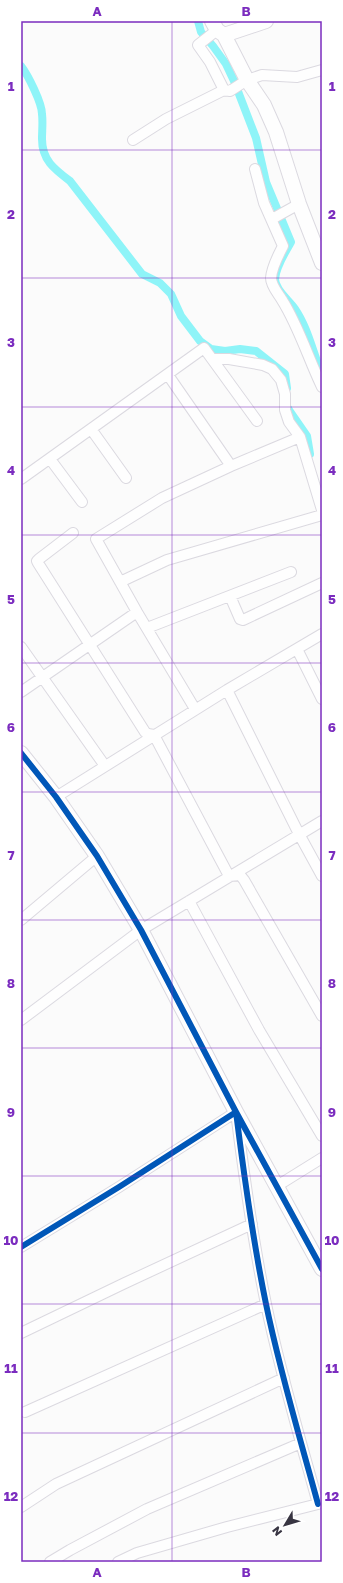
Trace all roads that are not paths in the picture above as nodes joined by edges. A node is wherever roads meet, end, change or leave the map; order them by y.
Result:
1 (266, 21) edge
2 (217, 30) edge
3 (322, 70) edge
4 (245, 82) junction
5 (227, 91) junction
6 (133, 140) dead end
7 (255, 168) dead end
8 (293, 207) junction
9 (272, 219) junction
10 (322, 263) edge
11 (212, 359) junction
12 (168, 375) junction
13 (322, 387) edge
14 (257, 421) dead end
15 (91, 429) junction
16 (300, 437) junction
17 (50, 459) junction
18 (231, 466) junction
19 (126, 478) dead end
20 (21, 479) edge
21 (82, 502) dead end
22 (322, 510) edge
23 (322, 514) edge
24 (73, 533) dead end
25 (290, 572) dead end
26 (120, 582) junction
27 (322, 584) edge
28 (230, 596) junction
29 (137, 612) junction
30 (147, 628) junction
31 (322, 634) edge
32 (90, 645) junction
33 (21, 648) edge
34 (297, 649) junction
35 (43, 678) junction
36 (227, 690) junction
37 (21, 692) edge
38 (322, 699) edge
39 (195, 709) junction
40 (154, 735) junction
41 (21, 753) edge
42 (105, 766) junction
43 (56, 797) junction
44 (322, 821) edge
45 (299, 834) junction
46 (97, 856) junction
47 (229, 876) junction
48 (322, 876) edge
49 (189, 901) junction
50 (21, 920) edge
51 (141, 930) junction
52 (322, 1016) edge
53 (21, 1020) edge
54 (236, 1112) junction
55 (322, 1136) edge
56 (322, 1158) edge
57 (277, 1186) junction
58 (252, 1224) junction
59 (21, 1247) edge
60 (322, 1269) edge
61 (266, 1304) junction
62 (21, 1333) edge
63 (284, 1378) junction
64 (25, 1412) dead end
65 (301, 1443) junction
66 (320, 1503) edge
67 (21, 1506) edge
68 (50, 1562) edge
69 (118, 1562) edge

1 - 2 street
2 - 4 street
2 - 5 street
3 - 4 street
4 - 5 street
4 - 8 street
5 - 6 street
7 - 9 street
8 - 9 street
8 - 10 street
9 - 13 street
11 - 12 street
11 - 14 street
11 - 16 street
12 - 15 street
12 - 18 street
15 - 17 street
15 - 19 street
16 - 18 street
16 - 22 street
17 - 20 street
17 - 21 street
18 - 26 street
23 - 26 street
24 - 32 street
25 - 28 street
26 - 29 street
27 - 28 street
28 - 30 street
29 - 30 street
29 - 32 street
30 - 39 street
31 - 34 street
32 - 35 street
32 - 40 street
33 - 35 street
34 - 36 street
34 - 38 street
35 - 37 street
35 - 42 street
36 - 39 street
36 - 45 street
39 - 40 street
40 - 42 street
40 - 47 street
41 - 43 street
42 - 43 street
43 - 46 street
44 - 45 street
45 - 47 street
45 - 48 street
46 - 50 street
46 - 51 street
47 - 49 street
47 - 52 street
49 - 51 street
49 - 55 street
51 - 53 street
51 - 54 street
54 - 57 street
54 - 58 street
54 - 59 street
56 - 57 street
57 - 60 street
58 - 61 street
58 - 62 street
61 - 63 street
61 - 64 street
63 - 65 street
63 - 67 street
65 - 66 street
65 - 68 street
66 - 69 street

